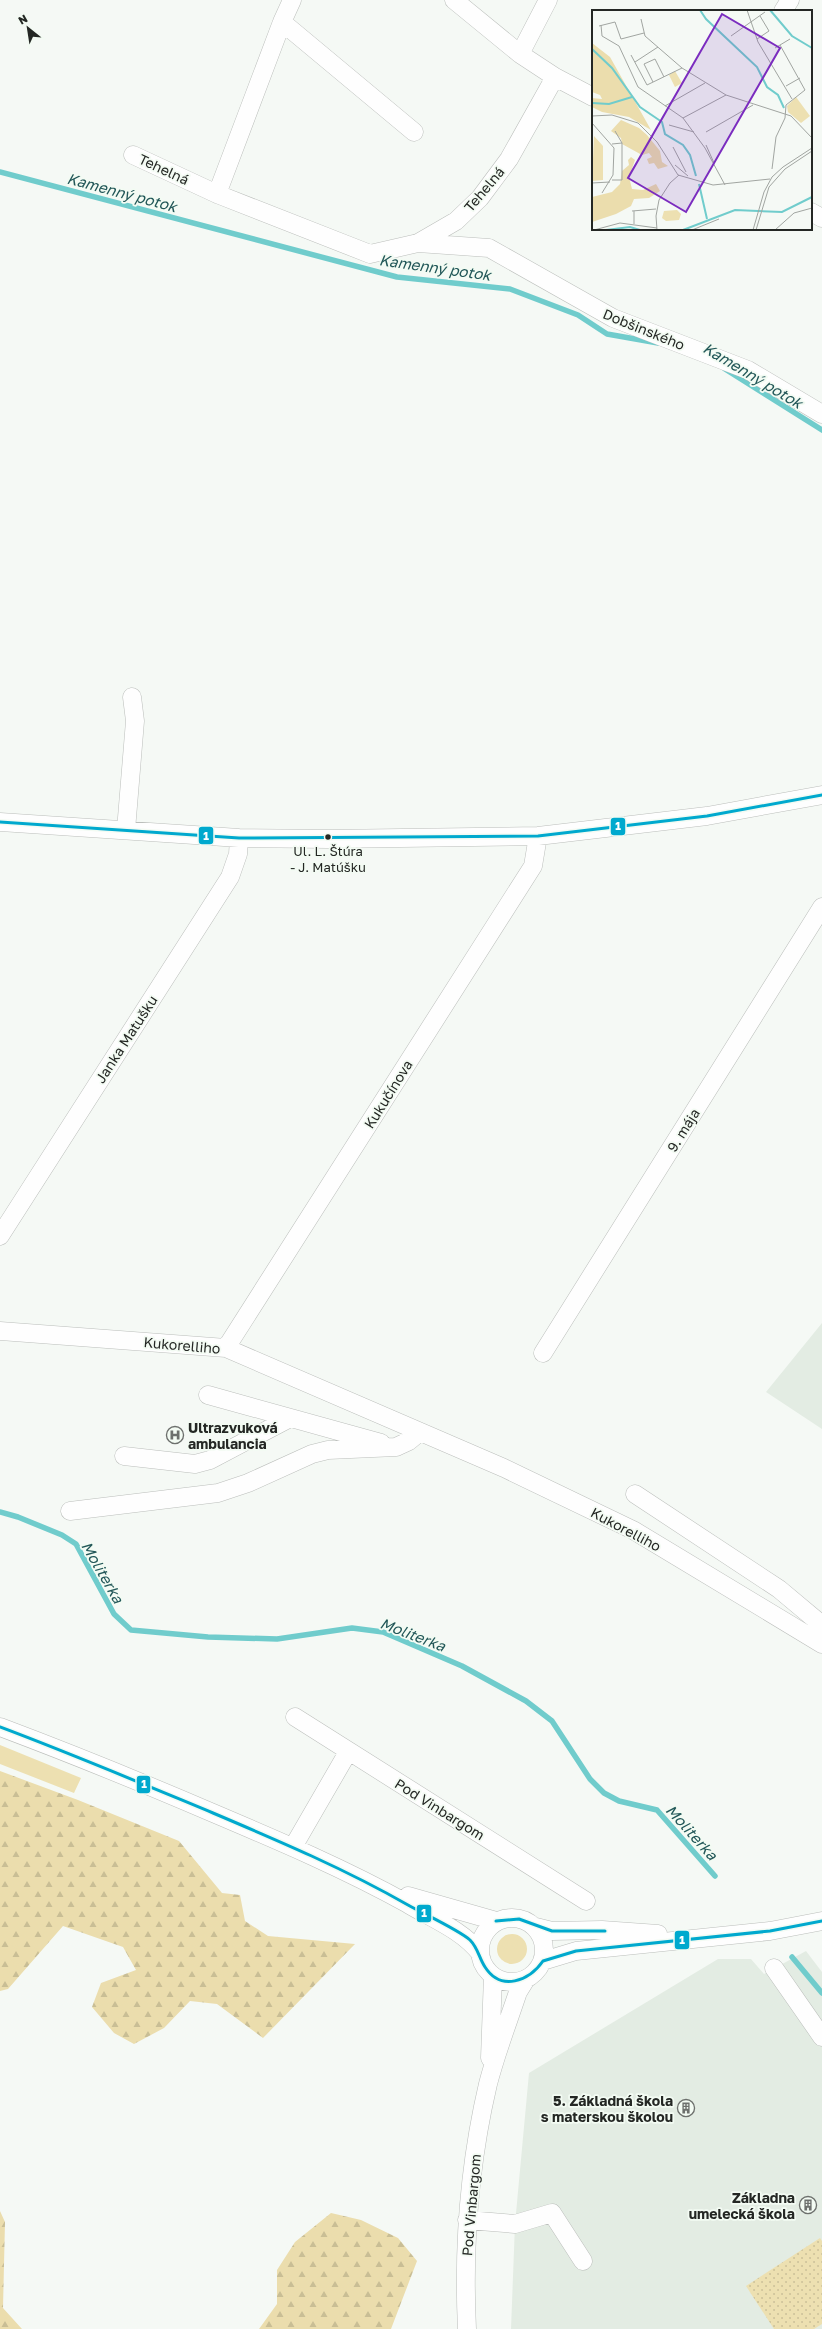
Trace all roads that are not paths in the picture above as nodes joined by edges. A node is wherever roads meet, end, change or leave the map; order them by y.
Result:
1 (292, 0) edge
2 (454, 0) edge
3 (548, 0) edge
4 (790, 0) edge
5 (784, 10) edge
6 (282, 22) junction
7 (520, 54) junction
8 (555, 77) junction
9 (592, 96) edge
10 (414, 132) dead end
11 (133, 155) dead end
12 (220, 187) junction
13 (812, 213) edge
14 (822, 218) edge
15 (418, 243) junction
16 (822, 414) edge
17 (132, 697) dead end
18 (822, 795) edge
19 (0, 822) edge
20 (126, 830) junction
21 (538, 836) junction
22 (239, 838) junction
23 (822, 907) edge
24 (0, 1236) edge
25 (0, 1331) edge
26 (226, 1348) junction
27 (543, 1353) dead end
28 (208, 1395) dead end
29 (290, 1418) junction
30 (420, 1432) junction
31 (396, 1447) junction
32 (124, 1456) dead end
33 (636, 1494) dead end
34 (70, 1511) dead end
35 (822, 1625) edge
36 (822, 1644) edge
37 (295, 1717) dead end
38 (0, 1727) edge
39 (348, 1752) junction
40 (293, 1847) junction
41 (380, 1889) junction
42 (586, 1901) dead end
43 (496, 1921) junction
44 (822, 1921) edge
45 (536, 1927) junction
46 (707, 1938) junction
47 (480, 1953) junction
48 (543, 1961) junction
49 (774, 1968) dead end
50 (493, 1976) junction
51 (526, 1979) junction
52 (822, 2037) edge
53 (489, 2082) junction
54 (467, 2220) junction
55 (583, 2261) dead end
56 (467, 2329) edge

1 - 6 street
2 - 7 street
3 - 7 street
4 - 5 street
6 - 10 street
6 - 12 street
7 - 8 street
8 - 9 street
8 - 15 street, Tehelná
11 - 12 street, Tehelná
12 - 15 street, Tehelná
13 - 14 street
15 - 16 street, Dobšinského
17 - 20 street
18 - 21 street
19 - 20 street
20 - 22 street
21 - 22 street
21 - 26 street, Kukučínova
22 - 24 street, Janka Matušku
23 - 27 street, 9. mája
25 - 26 street, Kukorelliho
26 - 30 street, Kukorelliho
28 - 29 street
29 - 31 street
29 - 32 street
30 - 31 street
30 - 36 street, Kukorelliho
31 - 34 street
33 - 35 street
37 - 39 street, Pod Vinbargom
38 - 40 street
39 - 40 street
39 - 42 street, Pod Vinbargom
40 - 41 street
41 - 43 street
41 - 47 street
43 - 45 street
43 - 47 street
44 - 46 street
45 - 46 street
45 - 48 street
46 - 48 street
47 - 50 street
48 - 51 street
49 - 52 street
50 - 51 street
50 - 53 street, Pod Vinbargom
51 - 53 street, Pod Vinbargom
53 - 54 street, Pod Vinbargom
54 - 55 street
54 - 56 street, Pod Vinbargom

